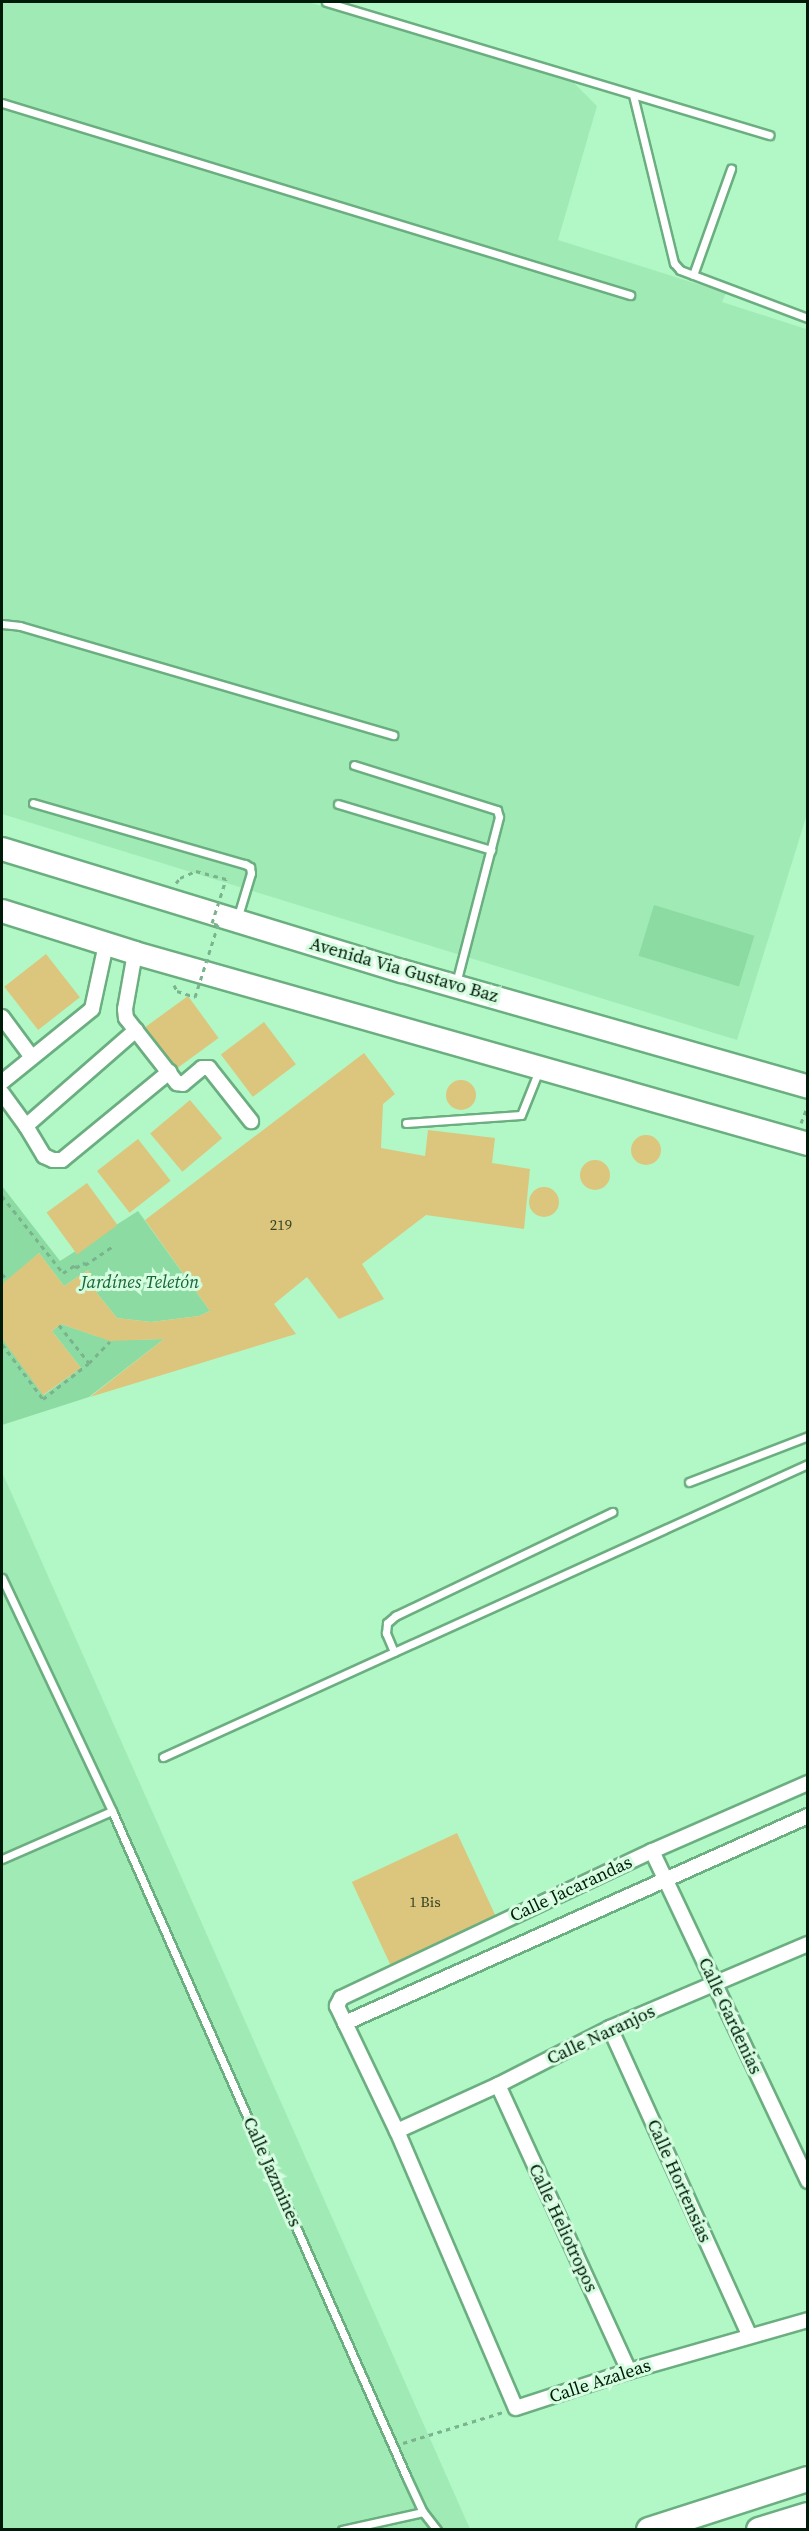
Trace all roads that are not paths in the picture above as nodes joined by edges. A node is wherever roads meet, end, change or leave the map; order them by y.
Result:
1 (326, 2) edge
2 (633, 95) junction
3 (2, 103) edge
4 (771, 135) dead end
5 (731, 169) dead end
6 (693, 274) junction
7 (630, 295) dead end
8 (807, 318) edge
9 (2, 624) edge
10 (393, 735) dead end
11 (354, 765) dead end
12 (33, 803) dead end
13 (338, 804) dead end
14 (2, 849) edge
15 (491, 850) junction
16 (2, 911) edge
17 (236, 921) junction
18 (106, 944) junction
19 (135, 953) junction
20 (455, 986) junction
21 (2, 1017) edge
22 (136, 1030) junction
23 (32, 1056) junction
24 (540, 1068) junction
25 (169, 1072) junction
26 (2, 1082) edge
27 (807, 1087) edge
28 (2, 1093) edge
29 (251, 1121) dead end
30 (406, 1123) dead end
31 (26, 1126) junction
32 (807, 1144) edge
33 (807, 1436) edge
34 (807, 1464) edge
35 (689, 1482) dead end
36 (612, 1512) dead end
37 (2, 1578) edge
38 (394, 1652) junction
39 (163, 1757) dead end
40 (807, 1783) edge
41 (112, 1811) junction
42 (807, 1816) edge
43 (652, 1851) junction
44 (2, 1859) edge
45 (665, 1880) junction
46 (807, 1944) edge
47 (714, 1984) junction
48 (345, 2023) junction
49 (610, 2028) junction
50 (498, 2085) junction
51 (397, 2131) junction
52 (807, 2181) edge
53 (807, 2320) edge
54 (749, 2335) junction
55 (629, 2371) junction
56 (807, 2479) edge
57 (423, 2512) junction
58 (807, 2515) edge
59 (768, 2528) edge
60 (342, 2529) edge
61 (437, 2529) edge
62 (649, 2529) edge

1 - 2 lane
2 - 4 lane
2 - 6 lane
3 - 7 lane
5 - 6 lane
6 - 8 lane
9 - 10 lane
11 - 15 lane
12 - 17 lane
13 - 15 lane
14 - 17 main road, Avenida Via Gustavo Baz
15 - 20 lane
16 - 18 main road
17 - 20 main road, Avenida Via Gustavo Baz
18 - 19 main road
18 - 23 street
19 - 22 street
19 - 24 main road
20 - 27 main road, Avenida Via Gustavo Baz
21 - 23 street
22 - 25 street
22 - 31 street
23 - 26 street
24 - 30 lane
24 - 32 main road
25 - 29 street
25 - 31 street
28 - 31 street
33 - 35 lane
34 - 38 lane
36 - 38 lane
37 - 41 lane, Calle Jazmines
38 - 39 lane
40 - 43 street, Calle Jacarandas
41 - 44 lane
41 - 57 lane, Calle Jazmines
42 - 45 street, Calle Jacarandas
43 - 45 street, Calle Gardenias
43 - 48 street, Calle Jacarandas
45 - 47 street, Calle Gardenias
45 - 48 street, Calle Jacarandas
46 - 47 street, Calle Naranjos
47 - 49 street, Calle Naranjos
47 - 52 street, Calle Gardenias
48 - 51 street
49 - 50 street, Calle Naranjos
49 - 54 street, Calle Hortensias
50 - 51 street, Calle Naranjos
50 - 55 street, Calle Heliotropos
51 - 55 street, Calle Azaleas
53 - 54 street, Calle Azaleas
54 - 55 street, Calle Azaleas
56 - 62 highway
57 - 60 lane
57 - 61 lane, Calle Jazmines
58 - 59 highway

